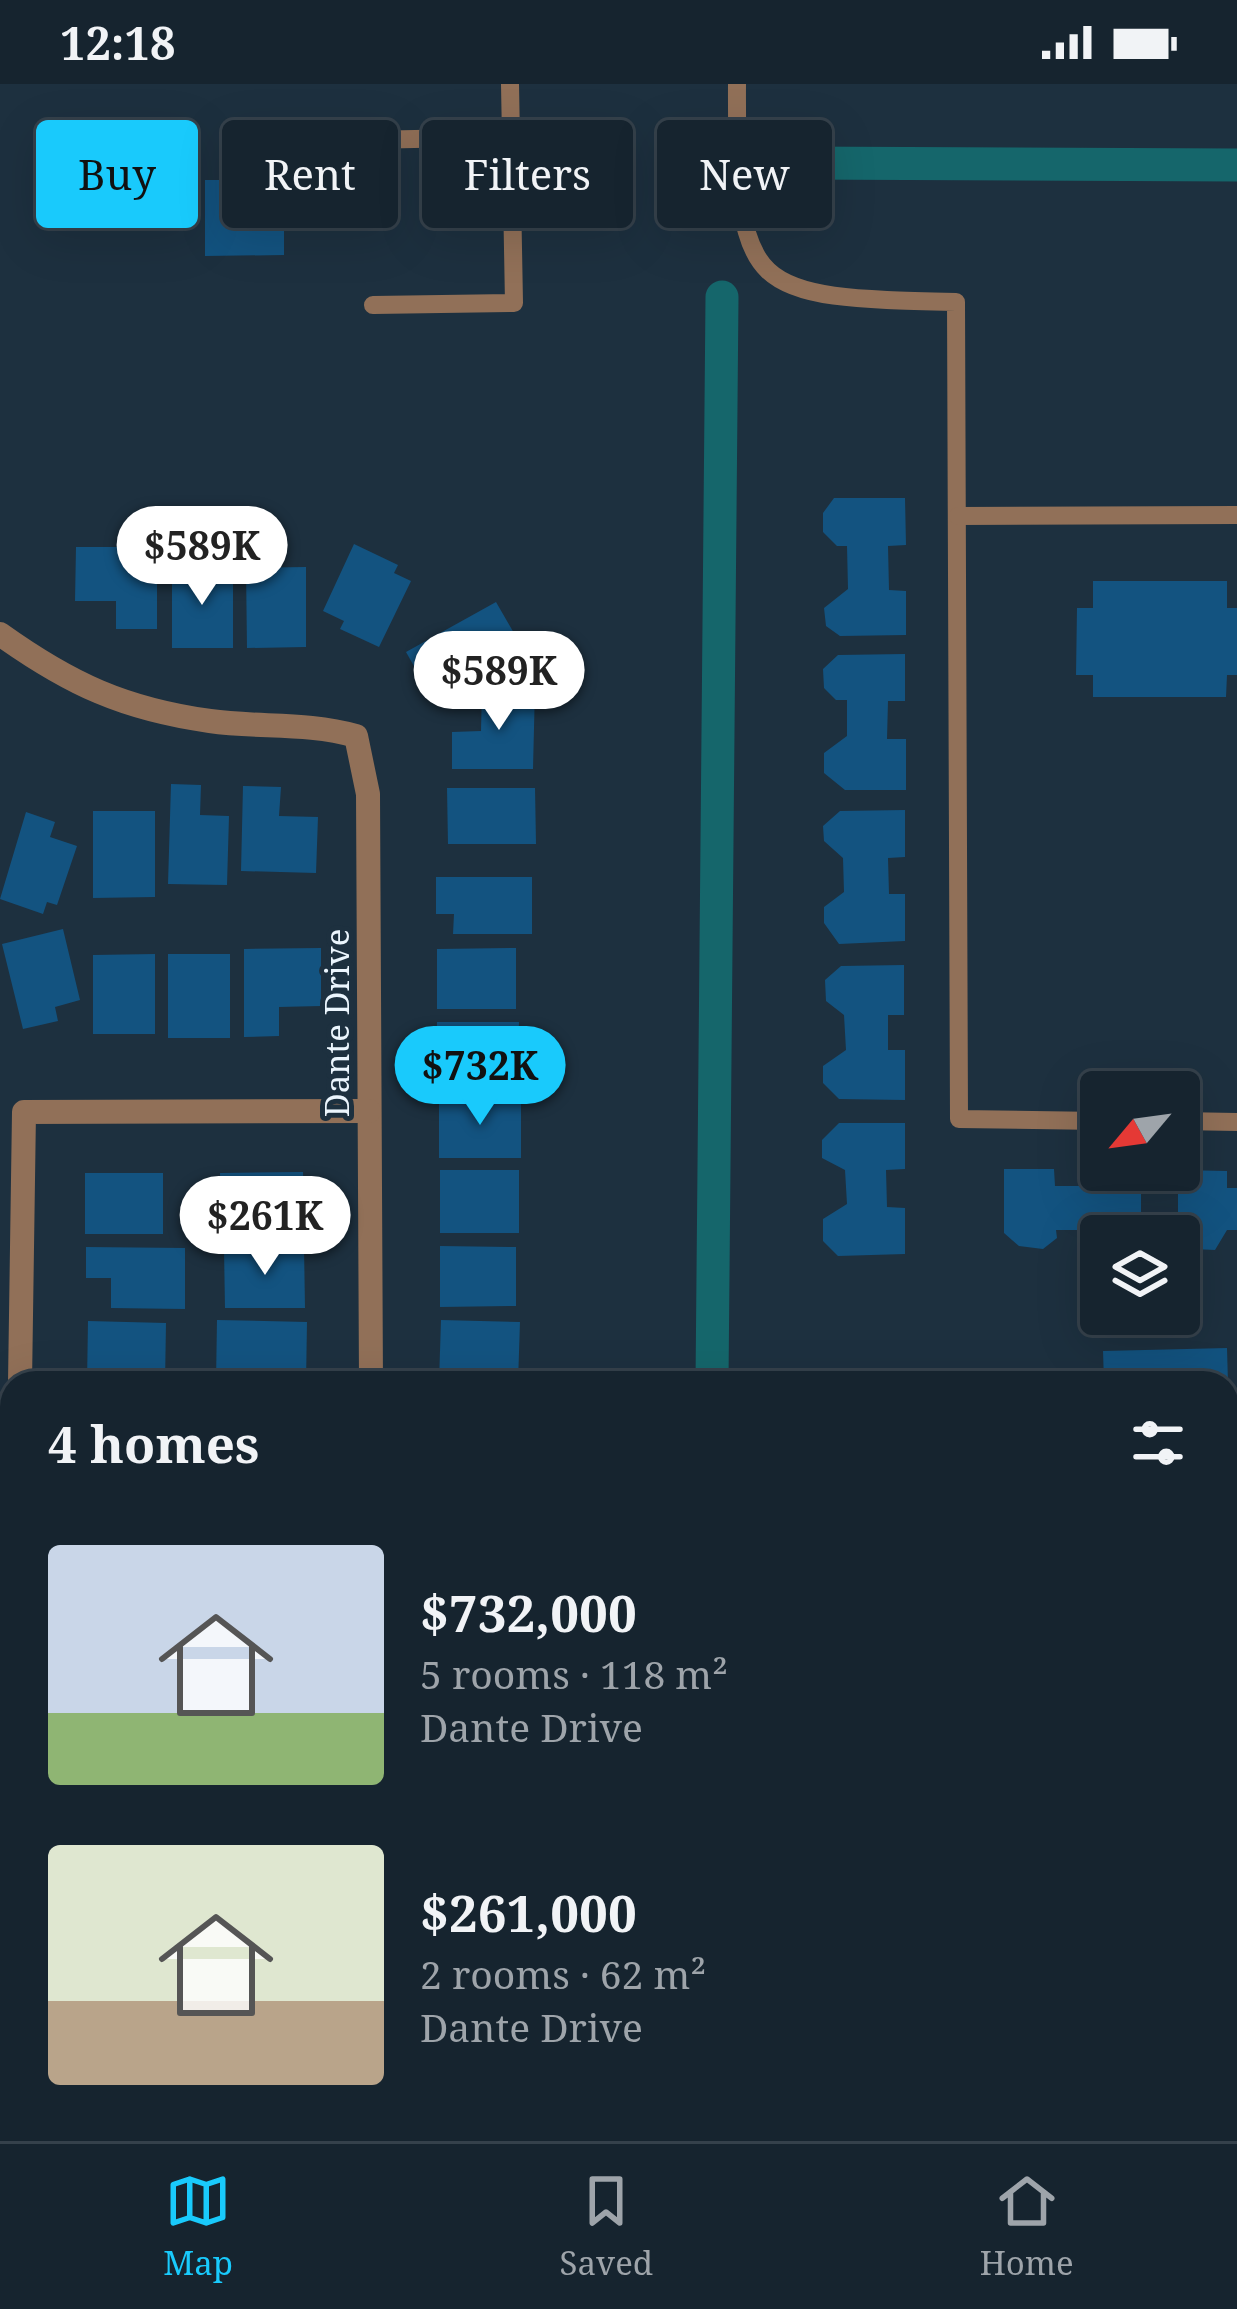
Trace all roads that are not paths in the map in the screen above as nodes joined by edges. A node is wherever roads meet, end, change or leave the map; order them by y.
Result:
1 (510, 84) edge
2 (737, 84) edge
3 (511, 120) edge
4 (513, 228) edge
5 (373, 305) dead end
6 (1237, 515) edge
7 (958, 516) junction
8 (0, 634) edge
9 (369, 1111) junction
10 (1080, 1120) edge
11 (1200, 1121) edge
12 (1237, 1122) edge
13 (20, 1371) edge
14 (371, 1371) edge

1 - 3 lane
2 - 7 lane
4 - 5 lane
6 - 7 lane
7 - 10 lane
8 - 9 street, Dante Drive
9 - 13 street
9 - 14 street, Dante Drive
11 - 12 lane

